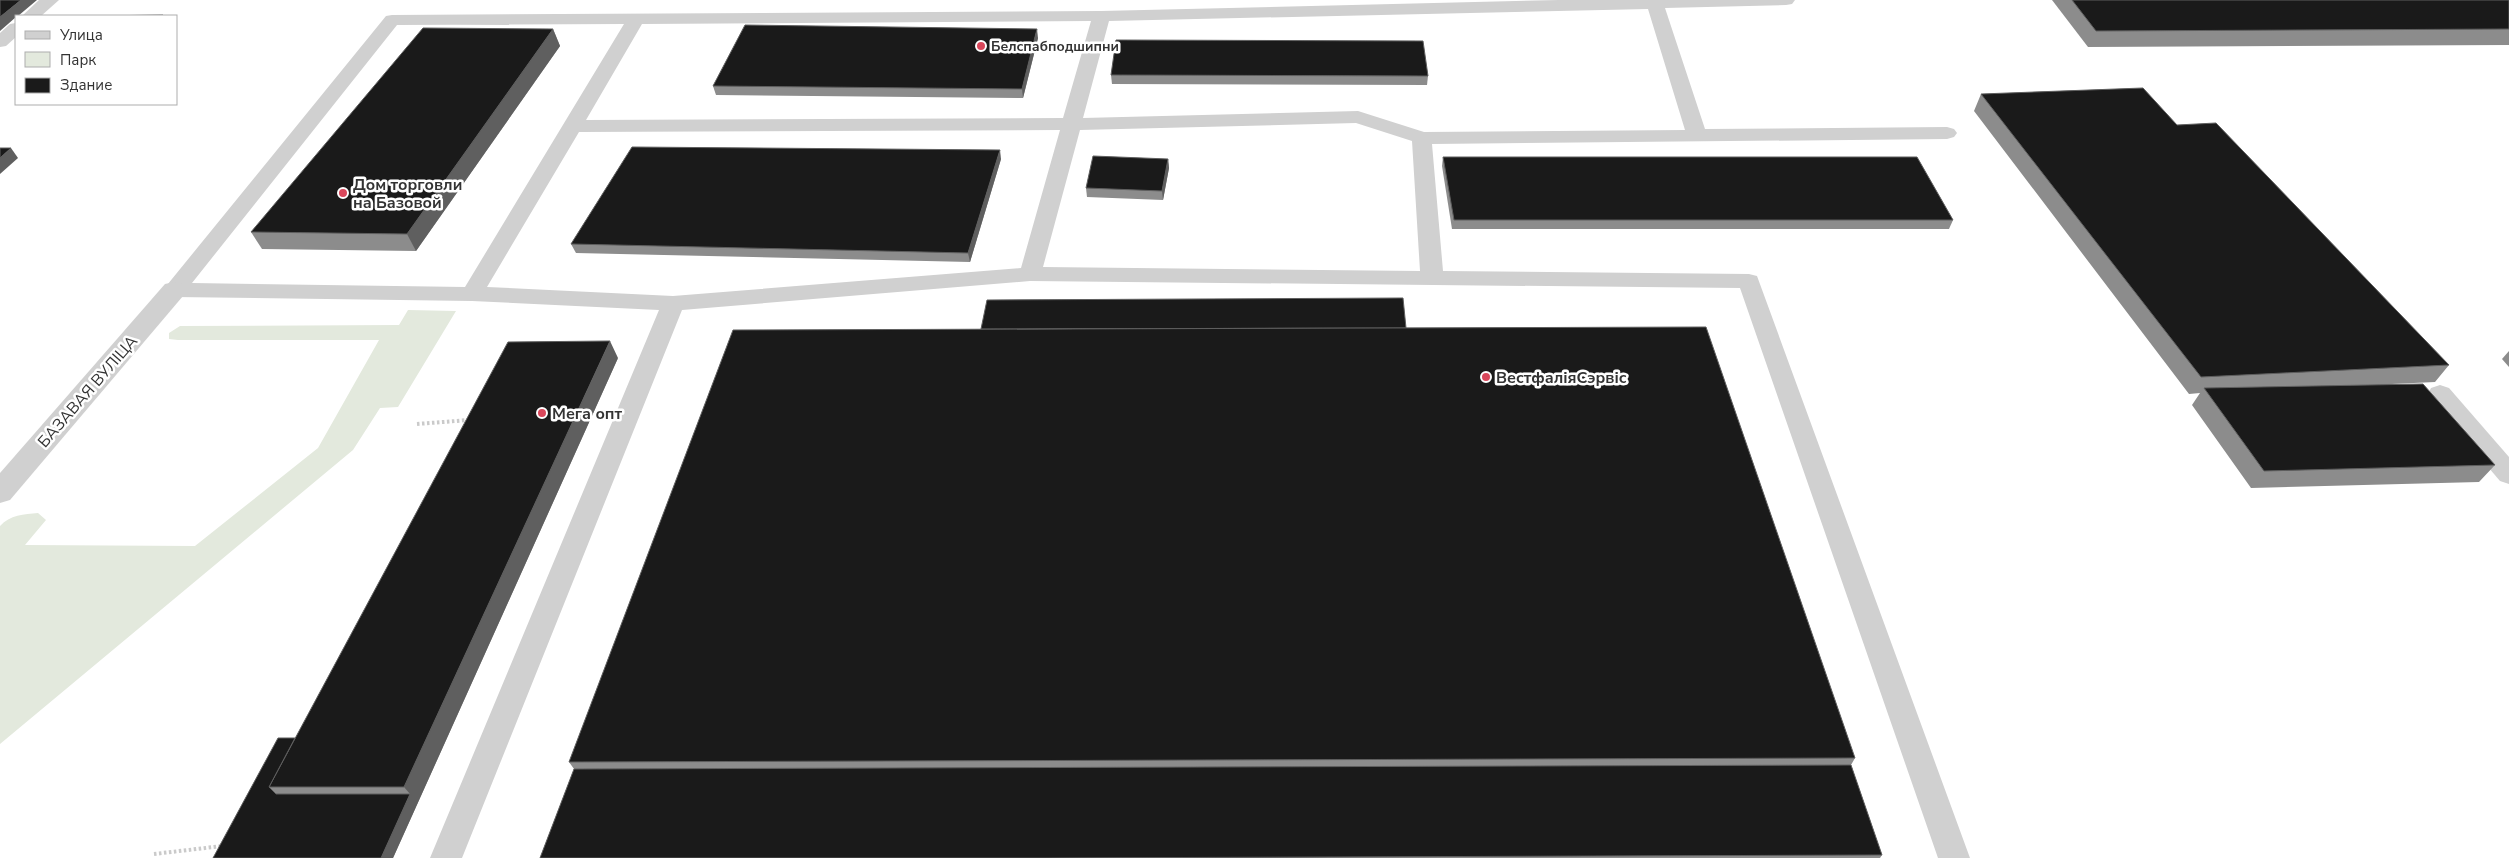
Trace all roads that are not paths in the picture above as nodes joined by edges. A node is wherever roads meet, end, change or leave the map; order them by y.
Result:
1 (50, 0) edge
2 (1786, 0) edge
3 (1655, 3) junction
4 (32, 15) edge
5 (1101, 16) junction
6 (636, 19) junction
7 (15, 29) edge
8 (0, 42) edge
9 (1072, 124) junction
10 (572, 126) junction
11 (1948, 134) dead end
12 (1697, 136) junction
13 (1422, 138) junction
14 (1030, 274) junction
15 (1432, 278) junction
16 (174, 290) junction
17 (472, 294) junction
18 (673, 303) junction
19 (2440, 394) dead end
20 (2509, 474) edge
21 (0, 492) edge
22 (446, 858) edge
23 (1954, 858) edge

1 - 4 lane
2 - 3 lane
3 - 5 lane
3 - 12 lane
5 - 6 lane
5 - 9 lane
6 - 10 lane
6 - 16 lane
7 - 8 lane
9 - 10 lane
9 - 13 lane
9 - 14 lane
10 - 17 lane
11 - 12 lane
12 - 13 lane
13 - 15 lane
14 - 15 lane
14 - 18 lane
15 - 23 lane
16 - 17 lane
16 - 21 street, БАЗАВАЯ ВУЛІЦА
17 - 18 lane
18 - 22 lane
19 - 20 lane

